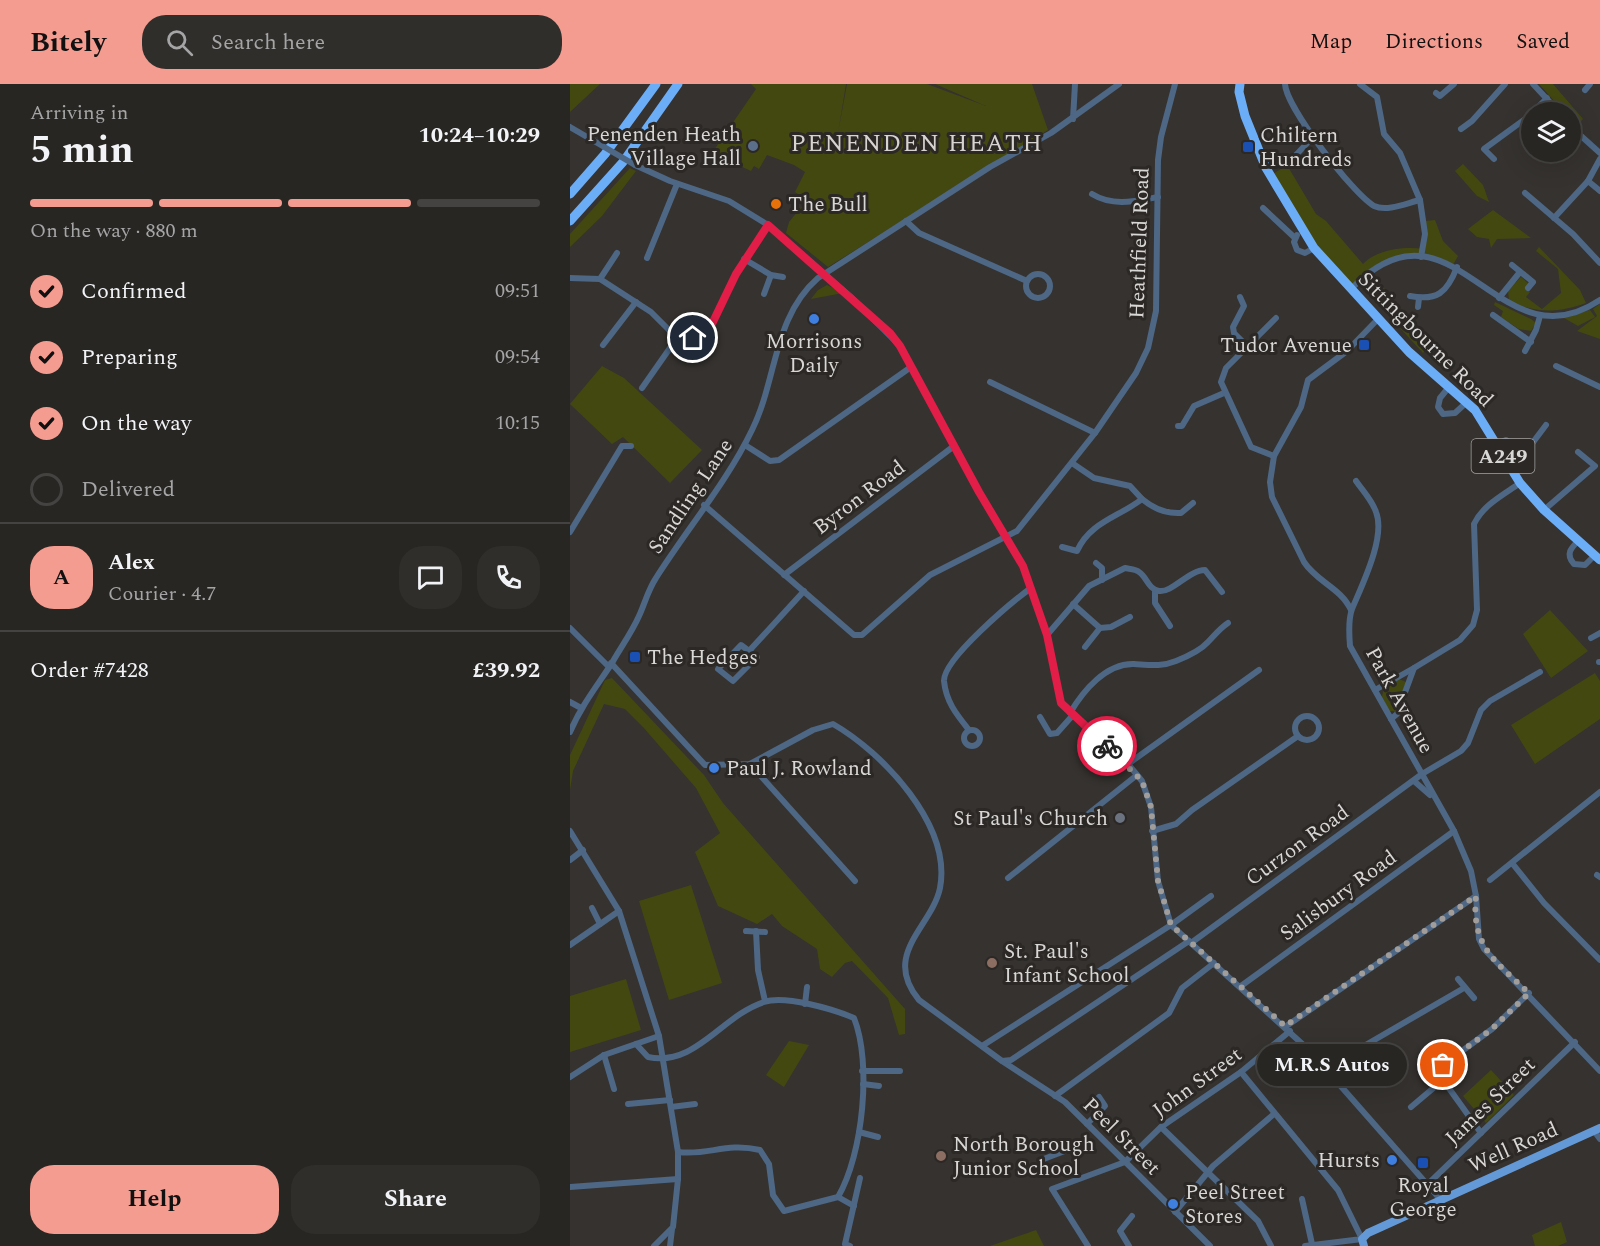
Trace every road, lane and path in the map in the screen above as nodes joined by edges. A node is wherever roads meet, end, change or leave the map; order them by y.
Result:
1 (656, 84) edge
2 (678, 84) edge
3 (1075, 84) edge
4 (1119, 84) edge
5 (1175, 84) edge
6 (1285, 84) edge
7 (1360, 84) edge
8 (1454, 84) edge
9 (1505, 84) edge
10 (1533, 84) edge
11 (1590, 84) edge
12 (1238, 87) edge
13 (1585, 90) dead end
14 (1436, 93) dead end
15 (1547, 98) junction
16 (1543, 102) edge
17 (1550, 102) edge
18 (1073, 119) junction
19 (1521, 121) edge
20 (570, 127) edge
21 (1461, 129) dead end
22 (1313, 137) junction
23 (1581, 137) edge
24 (1600, 153) edge
25 (1295, 156) dead end
26 (1494, 159) dead end
27 (1600, 159) edge
28 (1588, 181) junction
29 (677, 184) junction
30 (1600, 191) edge
31 (1525, 193) dead end
32 (570, 194) edge
33 (1092, 194) dead end
34 (1158, 197) junction
35 (1420, 200) junction
36 (1263, 208) dead end
37 (1554, 218) junction
38 (570, 221) edge
39 (906, 221) junction
40 (768, 225) junction
41 (1299, 234) junction
42 (1314, 248) junction
43 (617, 253) dead end
44 (1420, 257) junction
45 (647, 258) dead end
46 (744, 259) junction
47 (1599, 259) edge
48 (1512, 265) dead end
49 (1457, 267) junction
50 (1520, 272) junction
51 (771, 275) junction
52 (824, 276) junction
53 (783, 277) dead end
54 (570, 278) edge
55 (600, 279) junction
56 (1027, 281) dead end
57 (1528, 288) dead end
58 (1350, 290) junction
59 (764, 294) dead end
60 (1410, 296) dead end
61 (1240, 297) dead end
62 (1419, 298) junction
63 (1499, 298) junction
64 (636, 302) junction
65 (1598, 302) edge
66 (1418, 307) dead end
67 (1496, 315) dead end
68 (1540, 316) junction
69 (1276, 318) dead end
70 (1378, 320) junction
71 (677, 338) junction
72 (1531, 342) junction
73 (603, 345) dead end
74 (1247, 346) junction
75 (1525, 351) dead end
76 (1556, 366) dead end
77 (911, 367) junction
78 (990, 382) dead end
79 (1449, 387) junction
80 (1600, 387) edge
81 (642, 388) dead end
82 (1224, 393) junction
83 (1467, 402) junction
84 (1546, 425) dead end
85 (1178, 426) dead end
86 (1095, 433) junction
87 (1497, 444) junction
88 (745, 445) junction
89 (631, 446) dead end
90 (954, 446) junction
91 (1578, 452) dead end
92 (1274, 456) junction
93 (1072, 463) junction
94 (1356, 481) dead end
95 (1520, 483) junction
96 (1142, 499) junction
97 (1193, 503) dead end
98 (704, 505) junction
99 (1544, 510) junction
100 (570, 532) edge
101 (1007, 537) junction
102 (1579, 540) junction
103 (1062, 547) dead end
104 (1598, 557) edge
105 (1096, 563) dead end
106 (784, 575) junction
107 (1102, 580) junction
108 (1031, 588) junction
109 (1155, 590) junction
110 (804, 591) junction
111 (1222, 592) dead end
112 (1073, 604) junction
113 (1351, 610) junction
114 (1130, 617) dead end
115 (1228, 623) dead end
116 (1170, 626) dead end
117 (570, 628) edge
118 (1100, 628) junction
119 (1600, 633) edge
120 (1047, 635) junction
121 (1592, 638) dead end
122 (1085, 646) dead end
123 (749, 651) junction
124 (610, 665) junction
125 (1414, 668) junction
126 (1259, 670) dead end
127 (1540, 672) dead end
128 (1375, 690) junction
129 (570, 702) edge
130 (580, 708) junction
131 (1072, 714) junction
132 (1040, 717) dead end
133 (1391, 719) junction
134 (969, 730) dead end
135 (570, 732) edge
136 (1298, 736) junction
137 (750, 764) junction
138 (1128, 764) junction
139 (1422, 774) junction
140 (1137, 775) junction
141 (1414, 781) junction
142 (1600, 792) edge
143 (1432, 797) junction
144 (570, 831) edge
145 (1152, 831) junction
146 (1454, 831) junction
147 (583, 850) junction
148 (570, 860) edge
149 (1512, 863) junction
150 (1008, 878) dead end
151 (1490, 880) dead end
152 (855, 881) dead end
153 (1211, 896) dead end
154 (1476, 896) junction
155 (592, 908) dead end
156 (619, 911) junction
157 (600, 924) junction
158 (1171, 925) junction
159 (746, 931) dead end
160 (756, 932) junction
161 (765, 932) dead end
162 (1190, 942) junction
163 (570, 945) edge
164 (1600, 960) edge
165 (1214, 963) junction
166 (1458, 979) dead end
167 (1241, 986) junction
168 (807, 987) dead end
169 (1464, 988) junction
170 (1529, 993) junction
171 (1474, 998) dead end
172 (765, 1001) junction
173 (804, 1004) junction
174 (1288, 1029) junction
175 (659, 1036) junction
176 (1575, 1042) junction
177 (636, 1044) junction
178 (982, 1046) junction
179 (604, 1055) junction
180 (663, 1060) junction
181 (1002, 1060) junction
182 (1326, 1068) junction
183 (862, 1071) junction
184 (900, 1071) dead end
185 (1600, 1071) edge
186 (1241, 1072) junction
187 (1428, 1076) dead end
188 (570, 1077) edge
189 (863, 1084) junction
190 (879, 1086) dead end
191 (614, 1089) dead end
192 (1055, 1096) junction
193 (1100, 1097) dead end
194 (628, 1104) dead end
195 (670, 1104) junction
196 (695, 1104) dead end
197 (1411, 1107) dead end
198 (1274, 1114) junction
199 (1087, 1124) junction
200 (1161, 1126) junction
201 (1597, 1130) edge
202 (859, 1132) junction
203 (1481, 1132) junction
204 (878, 1137) dead end
205 (1600, 1139) edge
206 (1070, 1149) dead end
207 (678, 1152) junction
208 (1041, 1160) dead end
209 (1125, 1162) junction
210 (1209, 1171) junction
211 (860, 1178) dead end
212 (678, 1179) junction
213 (1428, 1184) junction
214 (570, 1187) edge
215 (838, 1197) junction
216 (1302, 1199) dead end
217 (1440, 1199) junction
218 (854, 1206) junction
219 (1175, 1212) junction
220 (1132, 1216) dead end
221 (673, 1227) junction
222 (1363, 1242) edge
223 (1308, 1245) edge
224 (654, 1246) edge
225 (670, 1246) edge
226 (850, 1246) edge
227 (1088, 1246) edge
228 (1129, 1246) edge
229 (1210, 1246) edge
230 (1271, 1246) edge

1 - 32 highway
2 - 38 highway
3 - 18 street
4 - 18 street, Sandling Lane
5 - 34 street, Heathfield Road
6 - 22 street
7 - 35 street
8 - 14 street
9 - 21 street
10 - 15 street
11 - 13 street
12 - 41 highway, Sittingbourne Road / A249
15 - 16 street
15 - 17 street
18 - 39 street, Sandling Lane
19 - 26 street
20 - 29 street, bridge
22 - 25 street
22 - 35 street
23 - 24 street
27 - 28 street
28 - 30 street
28 - 37 street
29 - 40 street
29 - 45 street
31 - 37 street
33 - 34 street
34 - 86 street, Heathfield Road
35 - 44 street
36 - 41 street
37 - 47 street
39 - 52 street, Sandling Lane
39 - 56 street
40 - 46 street
40 - 52 street
41 - 42 highway, Sittingbourne Road / A249
41 - 42 street
42 - 58 highway, Sittingbourne Road / A249
43 - 55 street
44 - 49 street
44 - 58 street
46 - 51 street
46 - 71 street
48 - 50 street
49 - 62 street
49 - 63 street
50 - 57 street
50 - 63 street
51 - 53 street
51 - 59 street
52 - 77 street
52 - 88 street, Sandling Lane
54 - 55 street
55 - 64 street
58 - 70 highway, Sittingbourne Road / A249
60 - 62 street
61 - 74 street
62 - 66 street
63 - 68 street
64 - 71 street
64 - 73 street
65 - 68 street
67 - 72 street
68 - 72 street
69 - 74 street
70 - 79 highway, Sittingbourne Road / A249
70 - 92 street
71 - 81 street
72 - 75 street
74 - 82 street
76 - 80 street
77 - 88 street
77 - 90 street
78 - 86 street
79 - 83 highway, Sittingbourne Road / A249
79 - 83 street
82 - 85 street
82 - 92 street
83 - 87 highway, Sittingbourne Road / A249
84 - 87 street
86 - 93 street, Heathfield Road
87 - 95 highway, Sittingbourne Road / A249
88 - 98 street, Sandling Lane
89 - 100 street
90 - 101 street
90 - 106 street, Byron Road
91 - 99 street
92 - 113 street
93 - 96 street
93 - 101 street, Heathfield Road
94 - 113 street, Park Avenue
95 - 99 highway, Sittingbourne Road / A249
95 - 125 street
96 - 97 street
96 - 103 street
98 - 106 street, Heathfield Road
98 - 124 street, Sandling Lane
99 - 102 highway, Sittingbourne Road / A249
101 - 108 street
101 - 110 street, Heathfield Road
102 - 104 highway, Sittingbourne Road / A249
102 - 104 street
105 - 107 street
106 - 110 street, Heathfield Road
107 - 109 street
107 - 112 street
108 - 120 street
108 - 134 street
109 - 111 street
109 - 116 street
110 - 123 street
112 - 118 street
112 - 120 street
113 - 128 street, Park Avenue
114 - 118 street
115 - 131 street
117 - 124 street
118 - 122 street
119 - 121 street
120 - 131 street
123 - 123 street
124 - 130 street, Sandling Lane
124 - 137 street
125 - 128 street
125 - 133 street
126 - 138 street
127 - 139 street, Curzon Road
128 - 133 street, Park Avenue
129 - 130 street
130 - 135 street, Sandling Lane
131 - 132 street
131 - 138 street
133 - 139 street, Park Avenue
136 - 136 street
136 - 145 street
137 - 152 street
137 - 178 street, Peel Street
138 - 140 street
139 - 141 street, Curzon Road
139 - 143 street, Park Avenue
140 - 145 street
140 - 150 street
141 - 143 street
141 - 162 street, Curzon Road
142 - 149 street
143 - 146 street, Park Avenue
144 - 147 street
145 - 158 street
146 - 154 street, Park Avenue
146 - 167 street, Salisbury Road
147 - 148 street
147 - 156 street
149 - 151 street
149 - 164 street
153 - 158 street
154 - 170 street, Park Avenue
154 - 174 street, John Street
155 - 157 street
156 - 157 street
156 - 175 street
157 - 163 street
158 - 162 street
158 - 178 street
159 - 160 street
160 - 161 street
160 - 172 street
162 - 165 street
162 - 181 street, Curzon Road
165 - 167 street
165 - 192 street
166 - 169 street
167 - 174 street
168 - 173 street
169 - 171 street
169 - 182 street
170 - 176 street, Park Avenue
170 - 187 street
172 - 173 street
172 - 180 street
173 - 183 street
174 - 182 street
174 - 186 street, John Street
175 - 177 street
175 - 180 street
176 - 185 street, Park Avenue
176 - 203 street, James Street
177 - 179 street
177 - 180 street
178 - 181 street, Peel Street
179 - 188 street
179 - 191 street
180 - 195 street
181 - 192 street, Peel Street
182 - 213 street
183 - 184 street
183 - 189 street
186 - 198 street
186 - 200 street, John Street
189 - 190 street
189 - 202 street
192 - 199 street, Peel Street
193 - 199 street
194 - 195 street
195 - 196 street
195 - 207 street
197 - 203 street
198 - 210 street
198 - 222 street
199 - 209 street, Peel Street
200 - 209 street, John Street
200 - 210 street
201 - 205 street
201 - 217 main road, Well Road
202 - 204 street
202 - 215 street
203 - 213 street, James Street
206 - 208 street
207 - 212 street
207 - 215 street
209 - 219 street, Peel Street
209 - 227 street
210 - 219 street
210 - 230 street
211 - 218 street
212 - 214 street
212 - 221 street
213 - 217 street
215 - 218 street
216 - 223 street
217 - 222 main road, Well Road
218 - 226 street
219 - 229 street, Peel Street
220 - 228 street
221 - 224 street
221 - 225 street
222 - 223 street

